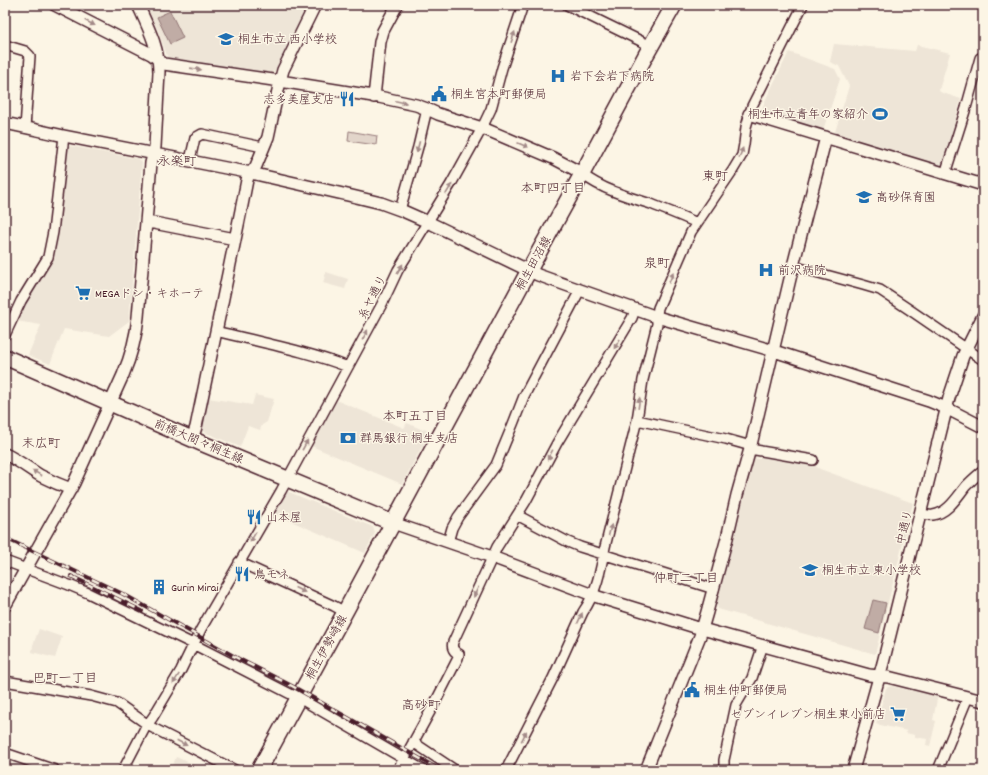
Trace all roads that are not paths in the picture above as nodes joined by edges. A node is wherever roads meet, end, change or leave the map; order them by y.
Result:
1 (55, 5) edge
2 (138, 5) edge
3 (315, 5) edge
4 (397, 5) edge
5 (523, 5) edge
6 (567, 5) edge
7 (674, 5) edge
8 (803, 5) edge
9 (5, 45) edge
10 (651, 46) junction
11 (980, 58) dead end
12 (159, 60) junction
13 (280, 81) junction
14 (374, 97) junction
15 (427, 109) junction
16 (749, 114) junction
17 (5, 123) edge
18 (25, 128) junction
19 (482, 128) junction
20 (64, 136) junction
21 (826, 137) junction
22 (264, 148) junction
23 (153, 153) junction
24 (190, 160) junction
25 (250, 173) junction
26 (582, 174) junction
27 (945, 174) junction
28 (983, 185) edge
29 (400, 210) junction
30 (146, 222) junction
31 (428, 222) junction
32 (697, 223) junction
33 (235, 239) junction
34 (793, 266) junction
35 (528, 270) junction
36 (580, 290) junction
37 (635, 310) junction
38 (983, 316) edge
39 (657, 317) junction
40 (216, 331) junction
41 (5, 335) edge
42 (966, 349) junction
43 (774, 352) junction
44 (5, 357) edge
45 (983, 360) edge
46 (348, 367) junction
47 (110, 403) junction
48 (946, 408) junction
49 (637, 420) junction
50 (983, 427) edge
51 (192, 439) junction
52 (751, 448) junction
53 (5, 454) edge
54 (813, 460) dead end
55 (983, 471) edge
56 (286, 479) junction
57 (70, 489) junction
58 (920, 513) junction
59 (517, 515) junction
60 (393, 523) junction
61 (448, 542) junction
62 (604, 555) junction
63 (492, 557) junction
64 (5, 560) edge
65 (239, 562) junction
66 (26, 569) junction
67 (714, 589) junction
68 (592, 594) junction
69 (5, 606) edge
70 (345, 612) junction
71 (702, 629) junction
72 (193, 644) junction
73 (763, 645) junction
74 (879, 676) junction
75 (5, 681) edge
76 (968, 697) junction
77 (298, 698) junction
78 (983, 701) edge
79 (148, 724) junction
80 (413, 742) junction
81 (5, 753) edge
82 (404, 759) junction
83 (55, 770) edge
84 (123, 770) edge
85 (235, 770) edge
86 (258, 770) edge
87 (397, 770) edge
88 (423, 770) edge
89 (455, 770) edge
90 (506, 770) edge
91 (646, 770) edge
92 (724, 770) edge
93 (853, 770) edge
94 (938, 770) edge

1 -> 12 street
2 - 12 street
3 - 13 street
4 - 14 street
19 -> 5 street, 糸ヤ通り
6 - 10 street
7 - 10 main road, 桐生田沼線
8 - 16 street
9 - 18 street
10 - 26 main road, 桐生田沼線
11 - 27 street
12 -> 13 street
12 - 23 street
13 - 14 street
13 - 22 street
14 -> 15 street
15 - 19 street
15 -> 29 street
16 - 21 street
32 -> 16 street
17 - 18 street
18 - 20 street
19 -> 26 street
31 -> 19 street, 糸ヤ通り
20 - 23 street
20 - 41 street
21 - 27 street
21 - 34 street
22 - 24 street
22 - 25 street
23 - 24 street
23 - 30 street
24 - 25 street
25 - 29 street
25 - 33 street
26 - 32 street
26 - 35 main road, 桐生田沼線
27 - 28 street
29 - 31 street
30 - 33 street
30 - 47 street
31 - 35 street
46 -> 31 street, 糸ヤ通り
39 -> 32 street
33 - 40 street
34 - 42 street
34 - 43 street
35 - 36 street
35 - 60 main road, 桐生田沼線
36 - 37 street
36 - 61 street
37 - 39 street
37 -> 59 street
38 - 42 street, 中通り
39 - 43 street
49 -> 39 street
40 - 46 street
40 - 51 street
42 - 45 street
42 - 48 street, 中通り
43 - 48 street
43 - 52 street
44 - 47 main road, 前橋大間々桐生線
56 -> 46 street, 糸ヤ通り
47 - 51 main road, 前橋大間々桐生線
47 - 57 street
48 - 50 street
48 - 58 street, 中通り
49 - 52 street
62 -> 49 street
51 - 56 main road, 前橋大間々桐生線
52 - 54 street
52 - 67 street
57 -> 53 street
55 - 58 street
56 - 60 main road, 前橋大間々桐生線
56 -> 65 street, 糸ヤ通り
57 - 66 street
58 - 74 street, 中通り
59 - 62 street
59 - 63 street
60 - 61 street
60 - 70 main road, 桐生伊勢崎線
61 - 63 street
62 - 67 street
62 - 68 street
63 - 68 street
63 -> 80 street
64 - 66 street
65 -> 70 street
65 - 72 street, 糸ヤ通り
66 - 69 street
66 - 72 street
67 - 71 street
68 - 71 street
90 -> 68 street
70 - 77 main road, 桐生伊勢崎線
71 - 73 street
71 - 91 street
72 - 77 street
72 -> 79 street, 糸ヤ通り
73 - 74 street
73 - 92 street
74 - 76 street
74 - 93 street, 中通り
75 - 79 street
76 - 78 street
76 - 94 street
77 - 82 street
77 - 86 main road, 桐生伊勢崎線
79 - 84 street, 糸ヤ通り
79 -> 85 street
80 - 82 street
80 - 89 street
81 - 83 street
82 - 87 street
82 - 88 street

